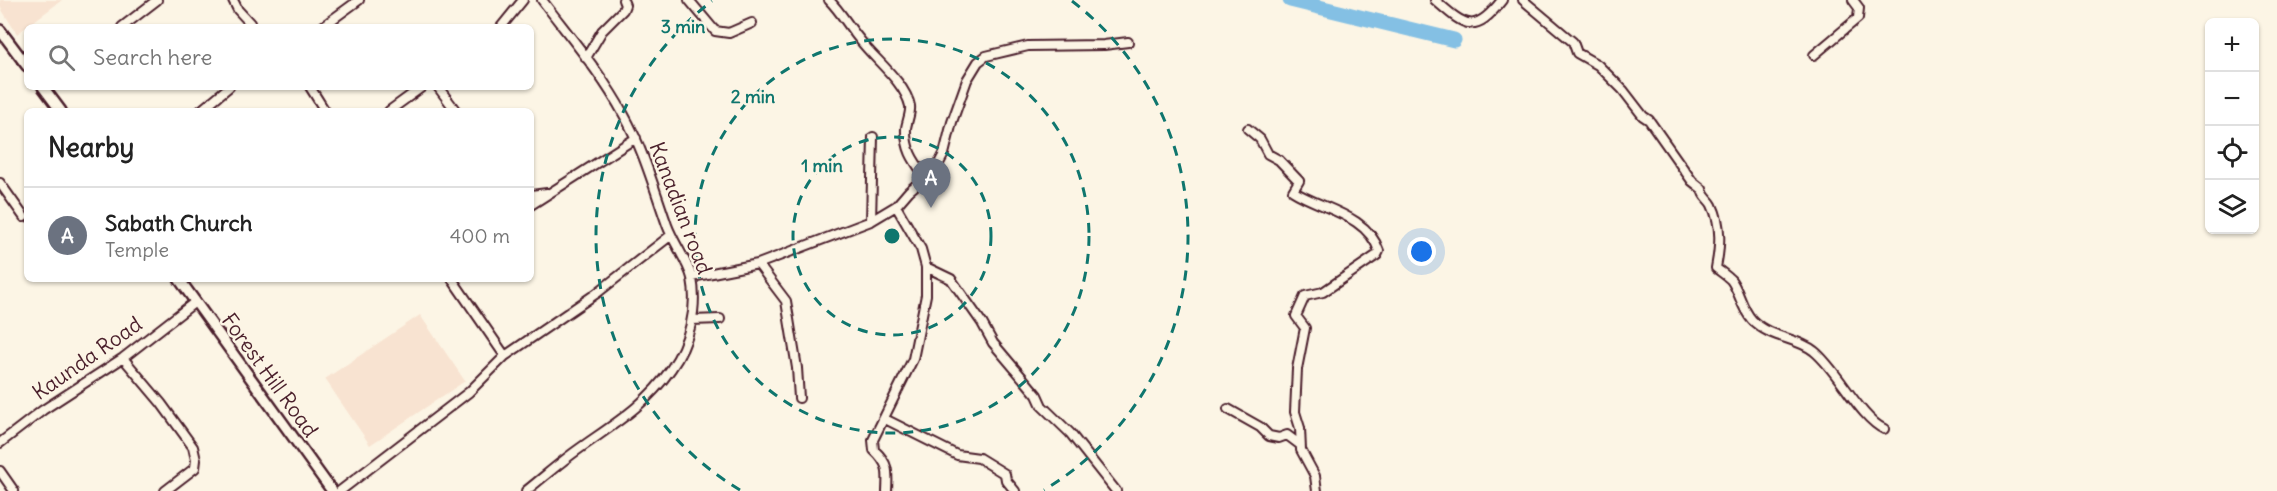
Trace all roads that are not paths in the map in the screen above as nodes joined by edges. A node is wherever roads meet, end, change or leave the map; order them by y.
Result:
1 (158, 0) edge
2 (233, 0) edge
3 (359, 0) edge
4 (523, 0) edge
5 (542, 0) edge
6 (623, 0) edge
7 (689, 0) edge
8 (829, 0) edge
9 (1435, 0) edge
10 (1503, 0) edge
11 (1522, 0) edge
12 (1853, 0) edge
13 (250, 23) dead end
14 (752, 23) dead end
15 (126, 24) edge
16 (326, 24) edge
17 (503, 24) edge
18 (0, 30) edge
19 (1128, 42) dead end
20 (1814, 55) dead end
21 (586, 58) junction
22 (24, 62) edge
23 (46, 90) edge
24 (225, 90) edge
25 (312, 90) edge
26 (418, 90) edge
27 (440, 90) edge
28 (59, 108) edge
29 (204, 108) edge
30 (324, 108) edge
31 (393, 108) edge
32 (454, 108) edge
33 (1248, 129) dead end
34 (873, 137) dead end
35 (636, 138) junction
36 (926, 178) junction
37 (0, 183) edge
38 (551, 192) junction
39 (534, 195) edge
40 (534, 203) edge
41 (896, 206) junction
42 (24, 217) dead end
43 (871, 221) junction
44 (670, 236) junction
45 (758, 264) junction
46 (926, 267) junction
47 (692, 277) junction
48 (181, 282) edge
49 (454, 282) edge
50 (195, 302) junction
51 (720, 319) dead end
52 (692, 320) junction
53 (505, 356) junction
54 (123, 358) junction
55 (799, 398) dead end
56 (1228, 409) dead end
57 (885, 419) junction
58 (1884, 429) dead end
59 (2, 438) edge
60 (1299, 444) junction
61 (0, 471) edge
62 (14, 491) edge
63 (165, 491) edge
64 (332, 491) edge
65 (340, 491) edge
66 (526, 491) edge
67 (887, 491) edge
68 (1016, 491) edge
69 (1116, 491) edge
70 (1317, 491) edge

1 - 15 street
2 - 13 street
3 - 16 street
4 - 17 street
5 - 21 street, Kanadian road
6 - 21 street
7 - 14 street
8 - 36 street
9 - 10 street
11 - 58 street
12 - 20 street
18 - 22 street
19 - 36 street
21 - 35 street, Kanadian road
23 - 28 street
24 - 29 street
25 - 30 street
26 - 31 street
27 - 32 street
33 - 60 street
34 - 43 street
35 - 38 street
35 - 44 street, Kanadian road
36 - 41 street
37 - 42 street
38 - 39 street
38 - 40 street
41 - 43 street
41 - 46 street
43 - 45 street
44 - 47 street, Kanadian road
44 - 53 street
45 - 47 street
45 - 55 street
46 - 57 street
46 - 69 street
47 - 52 street, Kanadian road
48 - 50 street, Forest Hill Road
49 - 53 street
50 - 54 street, Kaunda Road
50 - 64 street, Forest Hill Road
51 - 52 street
52 - 66 street, Kanadian road
53 - 65 street
54 - 59 street, Kaunda Road
54 - 63 street
56 - 60 street
57 - 67 street
57 - 68 street
60 - 70 street
61 - 62 street

